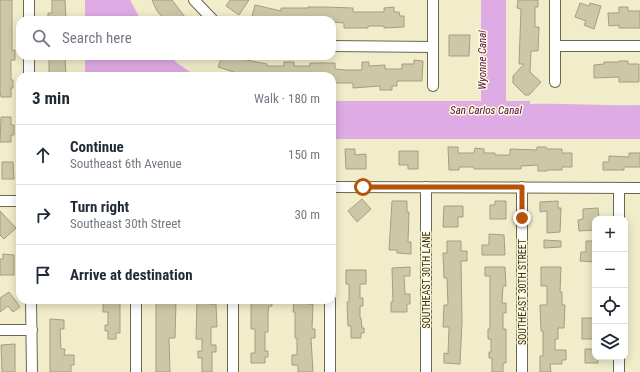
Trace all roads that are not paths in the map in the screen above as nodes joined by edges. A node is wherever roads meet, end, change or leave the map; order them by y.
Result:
1 (29, 0) edge
2 (194, 0) edge
3 (433, 0) edge
4 (555, 0) edge
5 (29, 16) edge
6 (208, 16) edge
7 (336, 46) edge
8 (555, 46) junction
9 (640, 46) edge
10 (433, 47) junction
11 (29, 60) edge
12 (30, 72) edge
13 (555, 82) dead end
14 (433, 86) dead end
15 (336, 187) edge
16 (426, 187) junction
17 (522, 187) junction
18 (619, 188) junction
19 (640, 188) edge
20 (0, 201) edge
21 (16, 201) edge
22 (619, 216) edge
23 (31, 304) edge
24 (136, 304) edge
25 (233, 304) edge
26 (330, 304) edge
27 (0, 330) edge
28 (32, 330) junction
29 (619, 360) edge
30 (32, 372) edge
31 (136, 372) edge
32 (233, 372) edge
33 (330, 372) edge
34 (426, 372) edge
35 (522, 372) edge
36 (619, 372) edge

1 - 5 street
2 - 6 street
3 - 10 street
4 - 8 street
7 - 10 street
8 - 9 street
8 - 13 street
10 - 14 street
11 - 12 street
15 - 16 street
16 - 17 street
16 - 34 street, SOUTHEAST 30TH LANE
17 - 18 street
17 - 35 street, SOUTHEAST 30TH STREET
18 - 19 street
18 - 22 street
20 - 21 street
23 - 28 street
24 - 31 street
25 - 32 street
26 - 33 street
27 - 28 street
28 - 30 street
29 - 36 street

